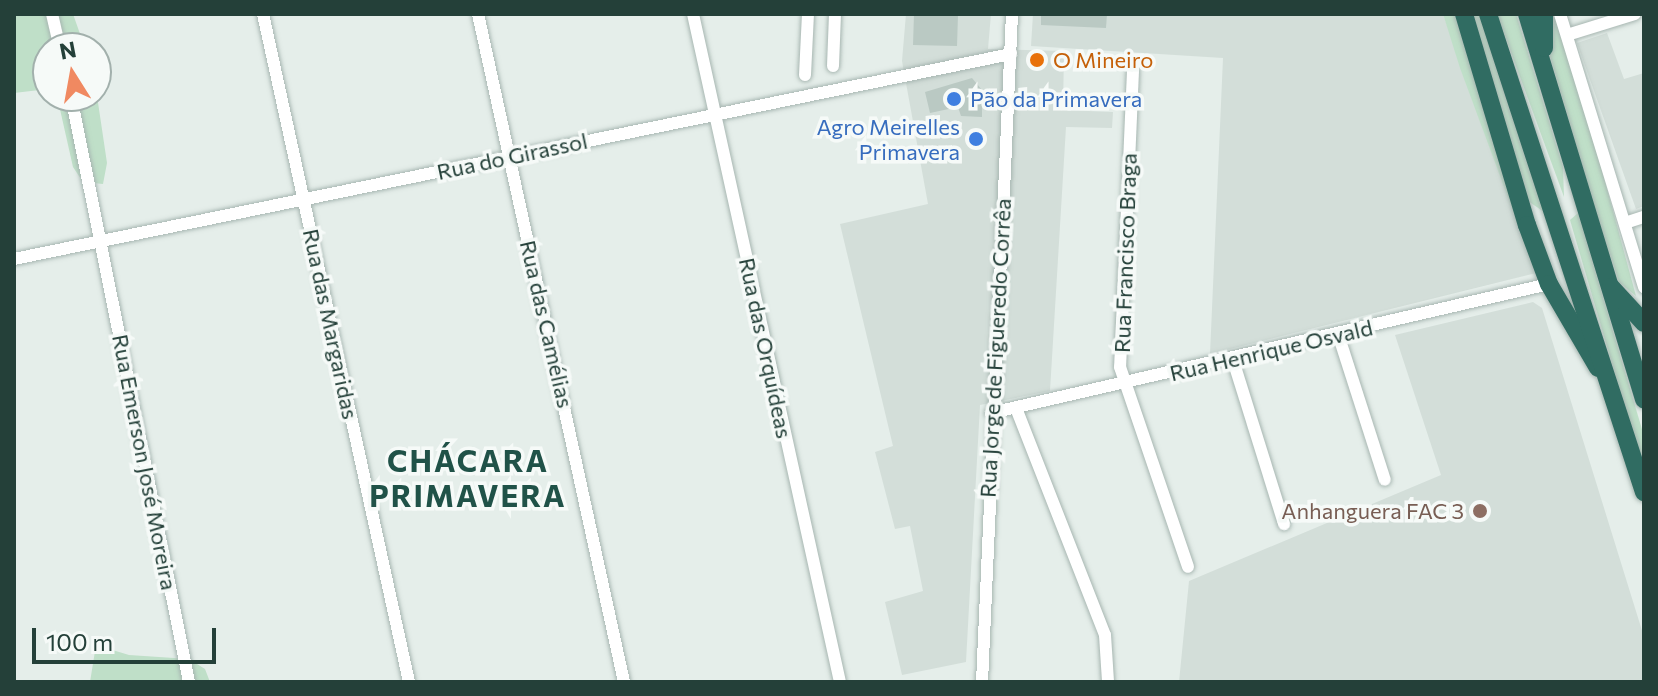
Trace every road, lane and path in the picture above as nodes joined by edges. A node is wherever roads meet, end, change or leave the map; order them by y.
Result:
1 (263, 14) edge
2 (478, 14) edge
3 (693, 14) edge
4 (808, 14) edge
5 (835, 14) edge
6 (1012, 14) edge
7 (1464, 14) edge
8 (1488, 14) edge
9 (1527, 14) edge
10 (1544, 14) edge
11 (1560, 14) edge
12 (1635, 14) edge
13 (1567, 35) junction
14 (1011, 54) junction
15 (833, 66) dead end
16 (1544, 67) junction
17 (1133, 71) dead end
18 (805, 75) dead end
19 (74, 112) edge
20 (715, 115) junction
21 (508, 156) junction
22 (1577, 180) junction
23 (304, 200) junction
24 (1526, 209) junction
25 (1557, 217) junction
26 (1644, 217) edge
27 (1625, 223) junction
28 (100, 242) junction
29 (14, 259) edge
30 (1549, 284) junction
31 (1609, 285) junction
32 (1644, 287) edge
33 (1644, 323) edge
34 (1338, 334) junction
35 (1233, 360) junction
36 (1125, 384) junction
37 (1613, 396) junction
38 (1644, 400) edge
39 (1016, 408) junction
40 (991, 413) junction
41 (1385, 480) dead end
42 (1644, 492) edge
43 (1284, 524) dead end
44 (1188, 567) dead end
45 (189, 682) edge
46 (409, 682) edge
47 (624, 682) edge
48 (840, 682) edge
49 (982, 682) edge
50 (1108, 682) edge

1 - 23 street, Rua das Margaridas
2 - 21 street, Rua das Camélias
3 - 20 street, Rua das Orquídeas
4 - 18 street
5 - 15 street
6 - 14 street, Rua Jorge de Figueredo Corrêa
7 - 24 highway
8 - 25 highway
9 - 16 highway
10 - 16 highway
11 - 13 street
12 - 13 street
13 - 27 street
14 - 20 street, Rua do Girassol
14 - 40 street, Rua Jorge de Figueredo Corrêa
16 - 22 highway
17 - 36 street, Rua Francisco Braga
19 - 28 street, Rua Emerson José Moreira
20 - 21 street, Rua do Girassol
20 - 48 street, Rua das Orquídeas
21 - 23 street, Rua do Girassol
21 - 47 street, Rua das Camélias
22 - 25 highway
22 - 31 highway
23 - 28 street, Rua do Girassol
23 - 46 street, Rua das Margaridas
24 - 25 highway
24 - 30 highway
25 - 37 highway
26 - 27 street
27 - 32 street
28 - 29 street, Rua do Girassol
28 - 45 street, Rua Emerson José Moreira
30 - 34 street, Rua Henrique Osvald
30 - 37 highway
31 - 33 highway
31 - 38 highway
34 - 35 street, Rua Henrique Osvald
34 - 41 street
35 - 36 street, Rua Henrique Osvald
35 - 43 street
36 - 39 street, Rua Henrique Osvald
36 - 44 street, Rua Francisco Braga
37 - 42 highway
39 - 40 street, Rua Henrique Osvald
39 - 50 street
40 - 49 street, Rua Jorge de Figueredo Corrêa

